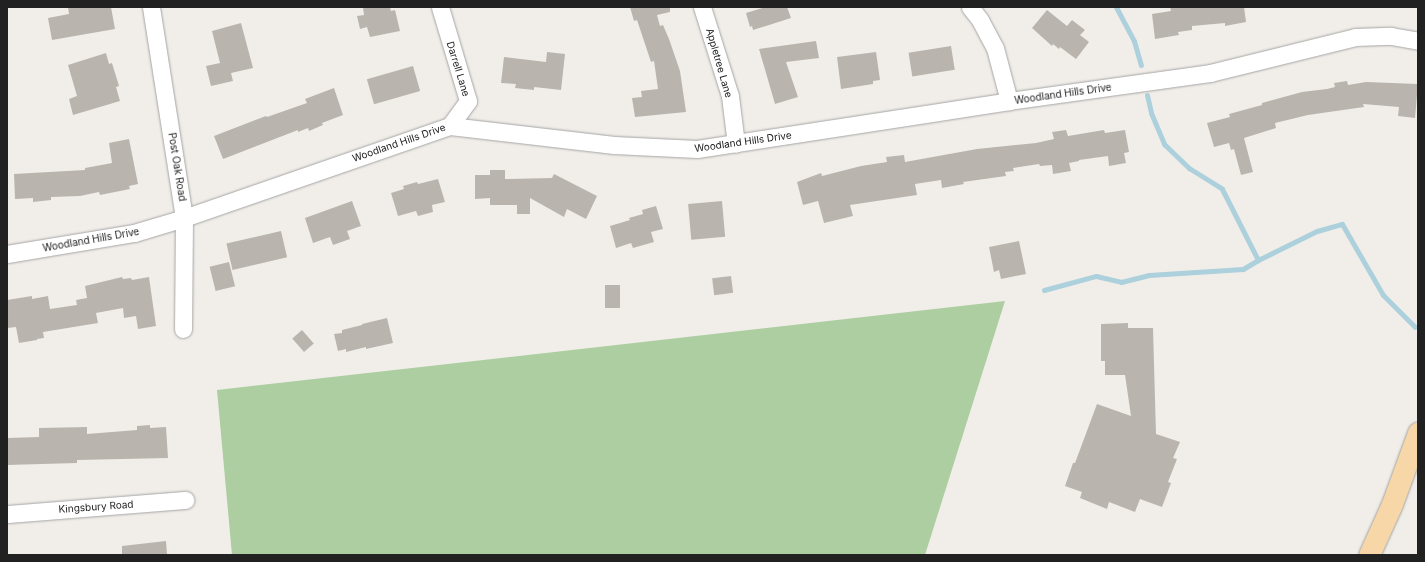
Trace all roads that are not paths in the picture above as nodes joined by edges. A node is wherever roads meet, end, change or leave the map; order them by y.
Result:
1 (151, 7) edge
2 (440, 7) edge
3 (702, 7) edge
4 (970, 7) edge
5 (1418, 41) edge
6 (1009, 101) junction
7 (450, 126) junction
8 (736, 144) junction
9 (184, 218) junction
10 (7, 254) edge
11 (183, 329) dead end
12 (1418, 433) edge
13 (185, 500) dead end
14 (7, 514) edge
15 (1368, 555) edge

1 - 9 street, Post Oak Road
2 - 7 street, Darrell Lane
3 - 8 street, Appletree Lane
4 - 6 street
5 - 6 street, Woodland Hills Drive
6 - 8 street, Woodland Hills Drive
7 - 8 street, Woodland Hills Drive
7 - 9 street, Woodland Hills Drive
9 - 10 street, Woodland Hills Drive
9 - 11 street, Post Oak Road
12 - 15 main road
13 - 14 street, Kingsbury Road

